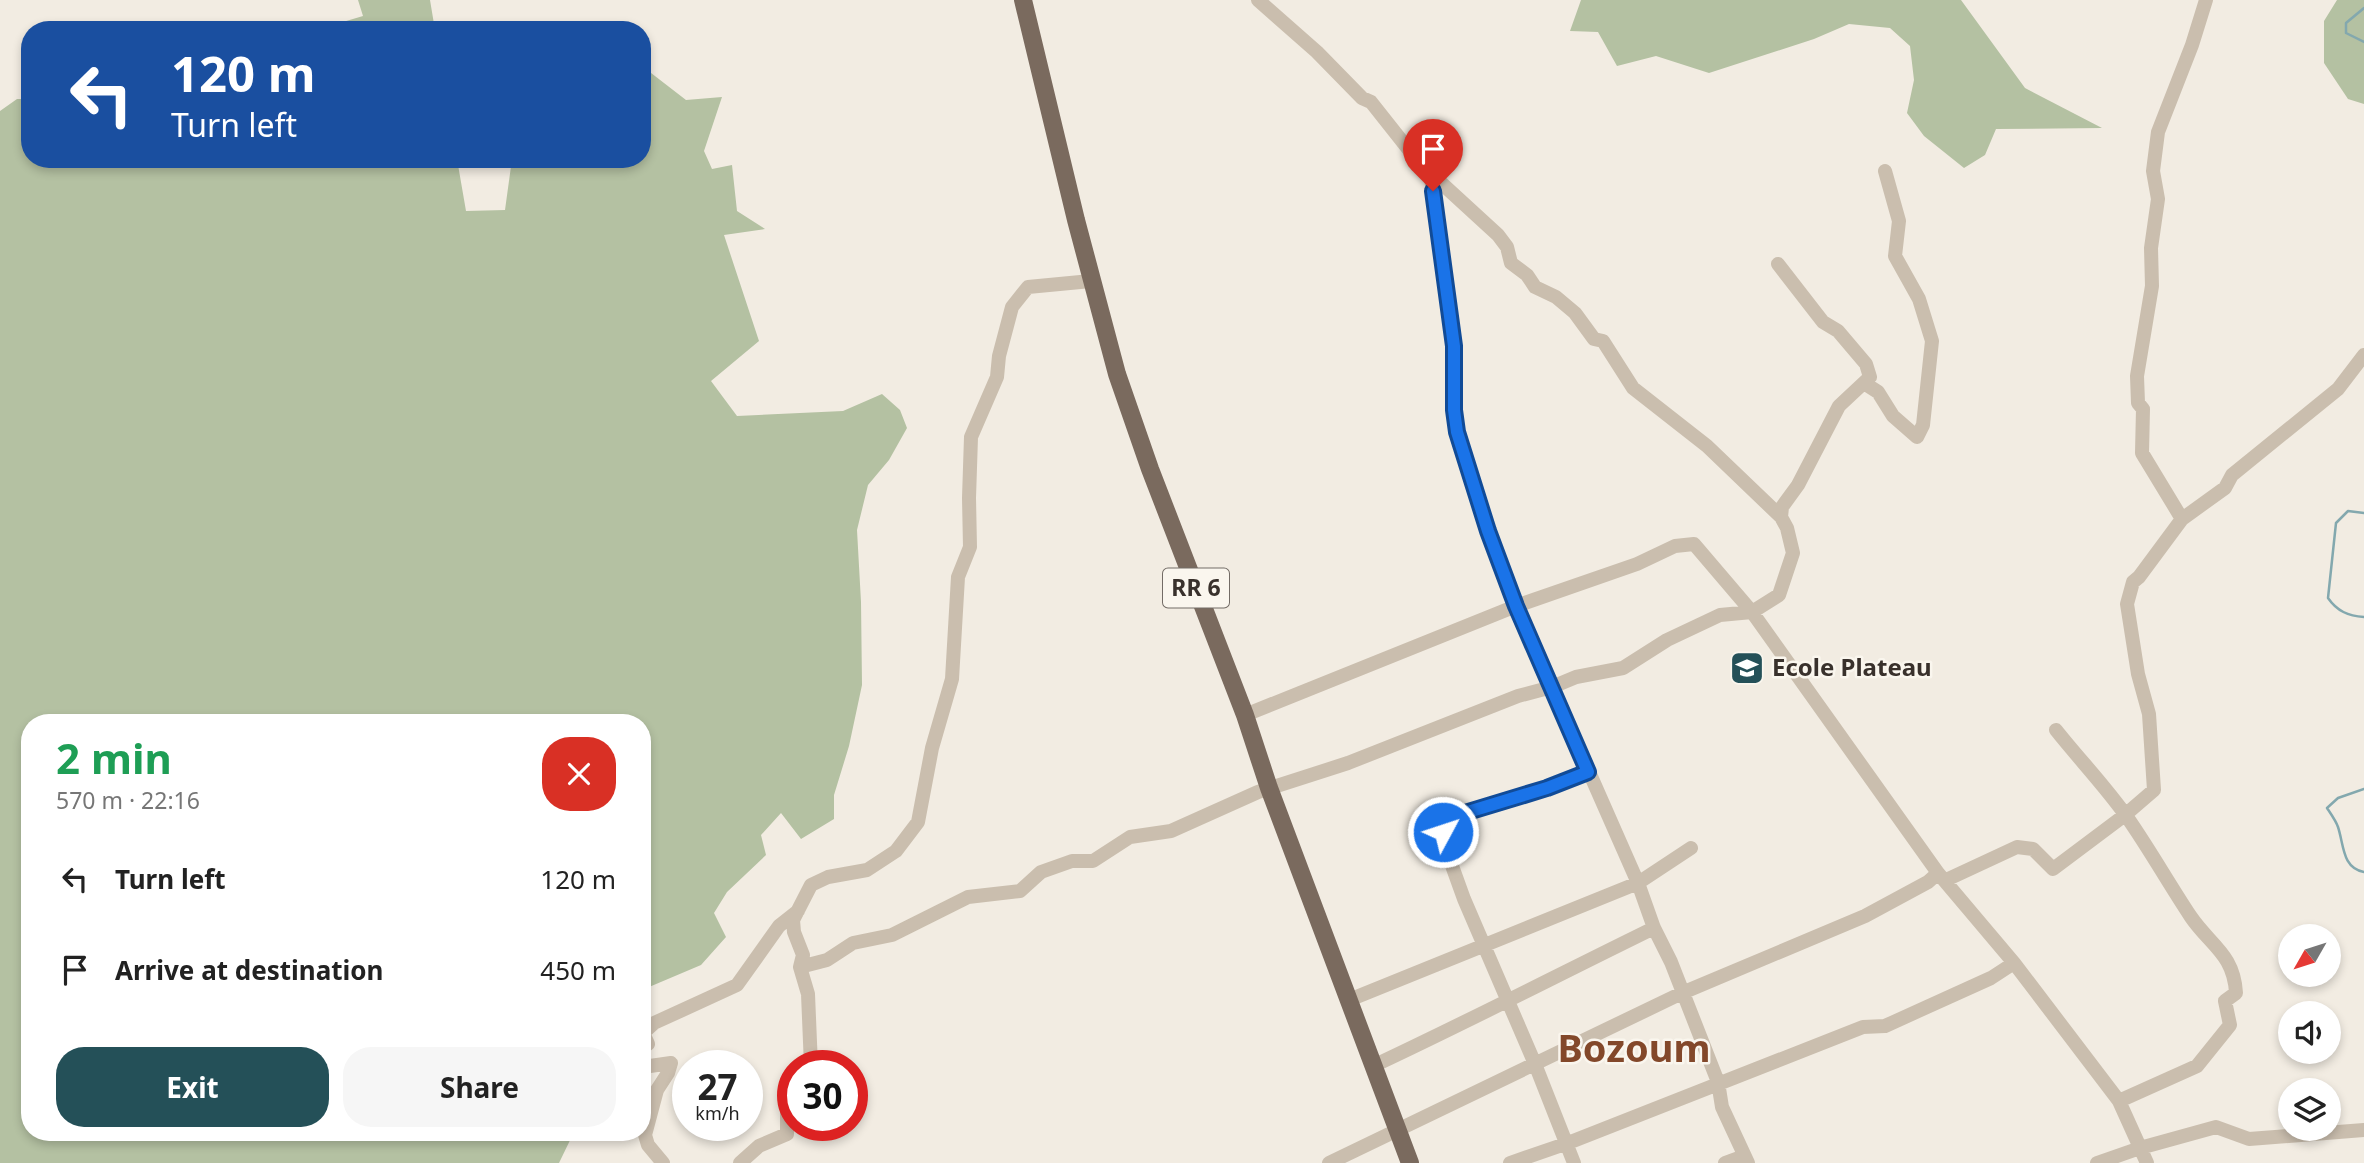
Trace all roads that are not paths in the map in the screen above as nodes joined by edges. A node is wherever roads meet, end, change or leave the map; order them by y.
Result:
1 (1023, 0) edge
2 (1258, 0) edge
3 (2206, 0) edge
4 (1430, 171) junction
5 (1885, 171) dead end
6 (1778, 264) dead end
7 (1091, 281) junction
8 (2364, 355) edge
9 (1864, 383) junction
10 (1781, 517) junction
11 (2182, 519) junction
12 (1516, 606) junction
13 (1752, 612) junction
14 (1552, 687) junction
15 (1245, 715) junction
16 (2056, 730) dead end
17 (1588, 772) junction
18 (1269, 788) junction
19 (2125, 815) junction
20 (1691, 848) dead end
21 (1942, 876) junction
22 (1638, 883) junction
23 (799, 910) junction
24 (1654, 928) junction
25 (1483, 945) junction
26 (2014, 963) junction
27 (800, 967) junction
28 (1682, 993) junction
29 (1349, 1000) junction
30 (1508, 1002) junction
31 (651, 1026) edge
32 (810, 1050) edge
33 (1535, 1064) junction
34 (651, 1066) edge
35 (1373, 1066) junction
36 (1718, 1082) junction
37 (2119, 1101) junction
38 (651, 1112) edge
39 (1398, 1130) junction
40 (2364, 1130) edge
41 (777, 1138) edge
42 (647, 1141) edge
43 (1568, 1143) junction
44 (2140, 1147) junction
45 (1746, 1160) edge
46 (663, 1163) edge
47 (740, 1163) edge
48 (1329, 1163) edge
49 (1410, 1163) edge
50 (1510, 1163) edge
51 (1574, 1163) edge
52 (1726, 1163) edge
53 (2097, 1163) edge
54 (2147, 1163) edge

1 - 7 main road, RR 6
2 - 4 street
3 - 11 street
4 - 10 street
4 - 12 street
5 - 9 street
6 - 9 street
7 - 15 main road, RR 6
7 - 23 street
8 - 11 street
9 - 10 street
10 - 13 street
11 - 19 street
12 - 13 street
12 - 14 street
12 - 15 street
13 - 14 street
13 - 21 street
14 - 17 street
14 - 18 street
15 - 18 main road, RR 6
16 - 19 street
17 - 22 street
17 - 25 street
18 - 27 street
18 - 29 main road, RR 6
19 - 21 street
19 - 37 street
20 - 22 street
21 - 26 street
21 - 28 street
22 - 24 street
22 - 25 street
23 - 27 street
23 - 31 street
24 - 28 street
24 - 30 street
25 - 29 street
25 - 30 street
26 - 36 street
26 - 37 street
27 - 32 street
28 - 33 street
28 - 36 street
29 - 35 main road, RR 6
30 - 33 street
30 - 35 street
33 - 39 street
33 - 43 street
34 - 38 street
35 - 39 main road, RR 6
36 - 43 street
36 - 45 street
37 - 44 street
39 - 48 street
39 - 49 main road, RR 6
40 - 44 street
41 - 47 street
42 - 46 street
43 - 50 street
43 - 51 street
44 - 53 street
44 - 54 street
45 - 52 street

